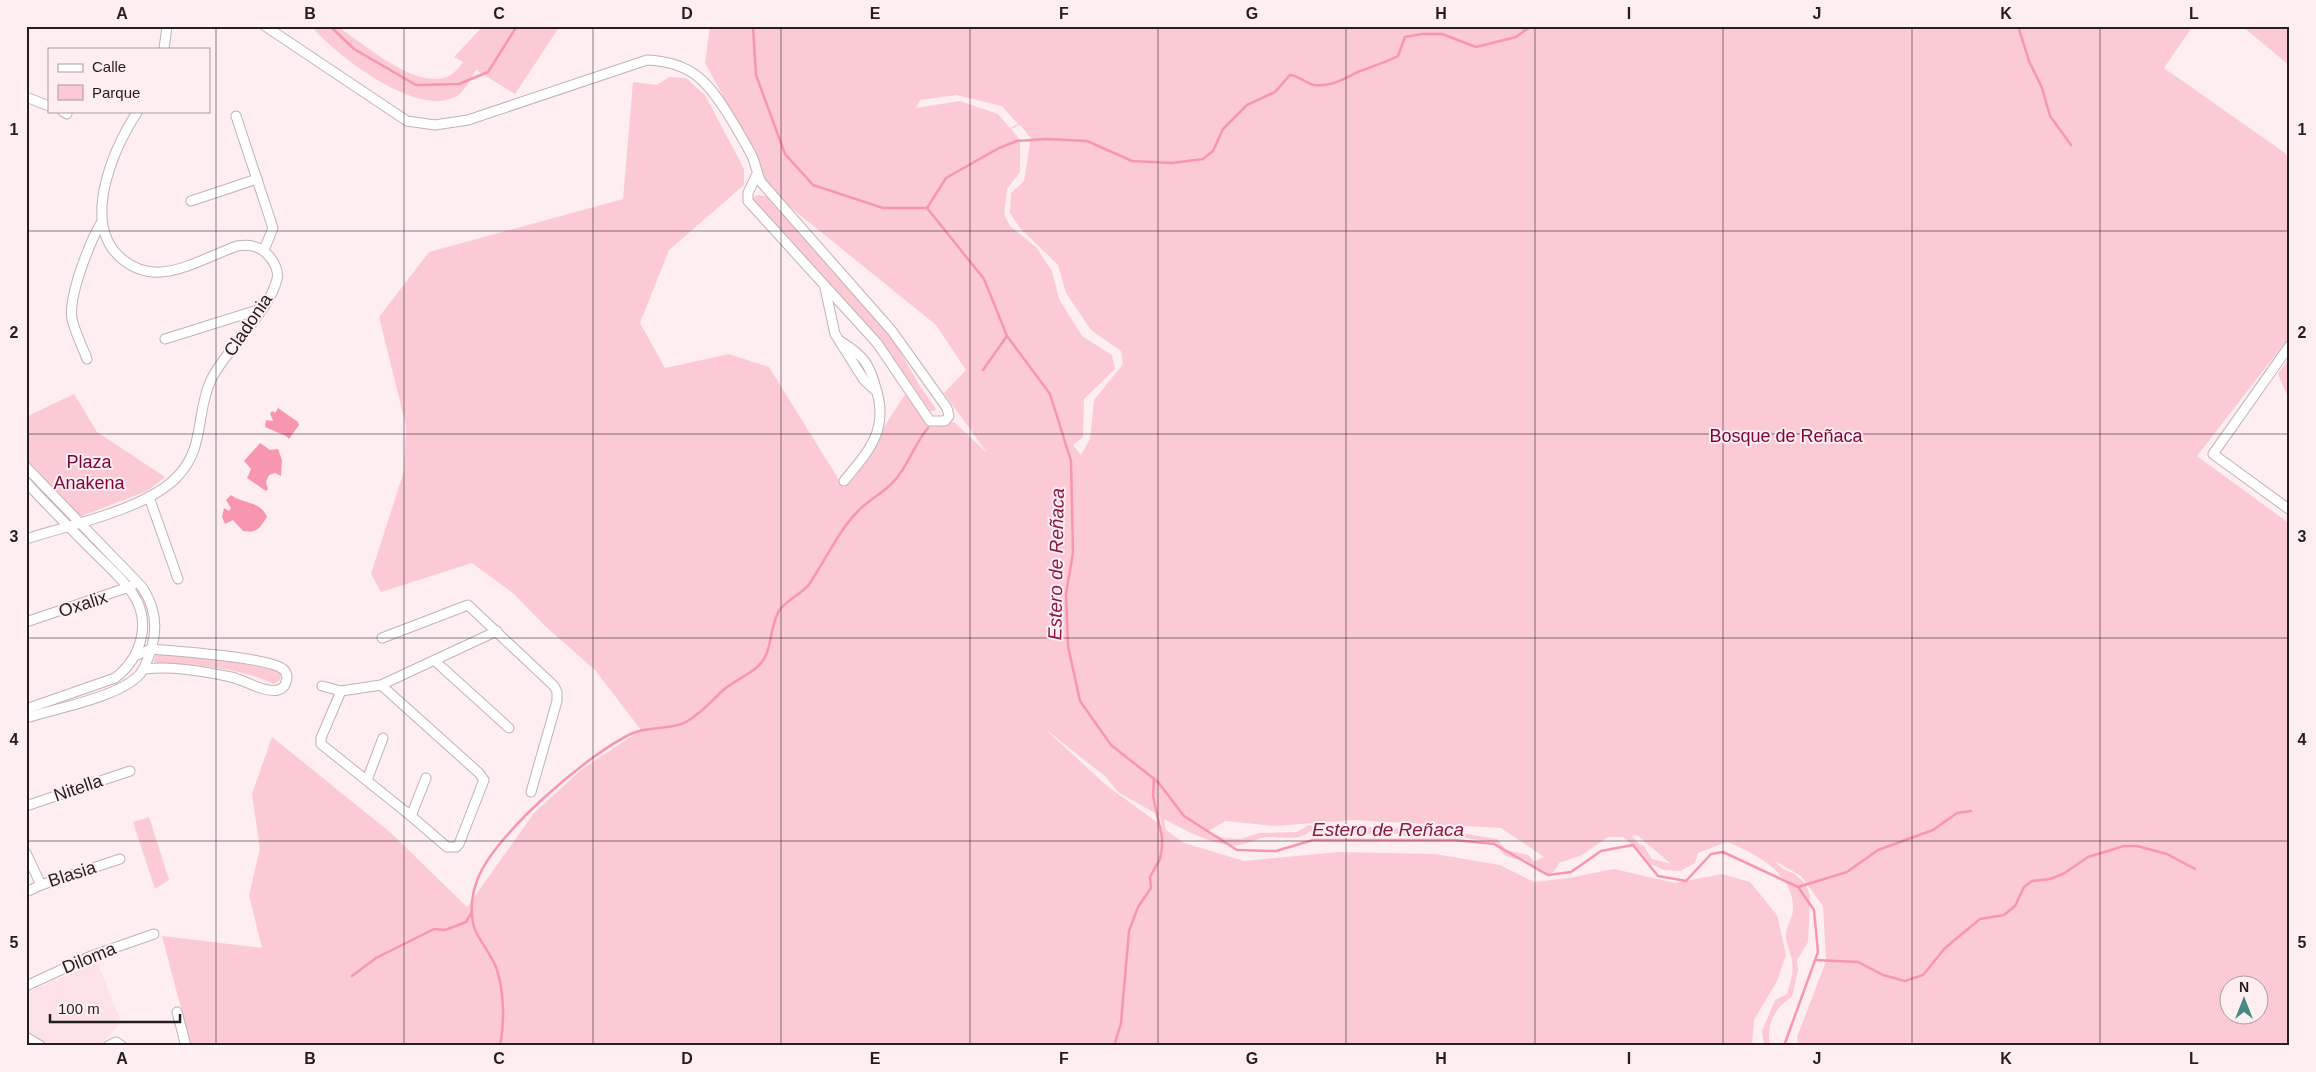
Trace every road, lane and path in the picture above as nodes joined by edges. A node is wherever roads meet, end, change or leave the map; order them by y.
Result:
1 (167, 26) edge
2 (264, 26) edge
3 (164, 48) edge
4 (26, 97) edge
5 (48, 106) edge
6 (138, 112) edge
7 (236, 116) dead end
8 (757, 174) junction
9 (256, 179) junction
10 (769, 192) junction
11 (748, 193) junction
12 (191, 200) dead end
13 (102, 223) junction
14 (264, 250) junction
15 (825, 288) junction
16 (261, 309) junction
17 (849, 313) junction
18 (830, 315) junction
19 (165, 339) dead end
20 (2290, 345) edge
21 (87, 359) dead end
22 (26, 467) edge
23 (844, 481) dead end
24 (26, 482) edge
25 (149, 497) junction
26 (2290, 510) edge
27 (78, 522) junction
28 (67, 525) junction
29 (26, 539) edge
30 (178, 579) dead end
31 (139, 582) junction
32 (129, 588) junction
33 (26, 622) edge
34 (497, 630) junction
35 (382, 638) dead end
36 (151, 649) junction
37 (183, 651) junction
38 (135, 656) junction
39 (435, 661) junction
40 (177, 668) junction
41 (144, 669) junction
42 (381, 685) junction
43 (322, 686) dead end
44 (341, 691) junction
45 (26, 709) edge
46 (26, 718) edge
47 (509, 728) dead end
48 (383, 738) dead end
49 (130, 771) dead end
50 (426, 778) dead end
51 (367, 780) junction
52 (531, 792) dead end
53 (26, 806) edge
54 (412, 816) junction
55 (26, 853) edge
56 (120, 859) dead end
57 (41, 885) junction
58 (26, 892) edge
59 (154, 934) dead end
60 (26, 986) edge
61 (177, 1012) dead end
62 (26, 1037) edge
63 (41, 1046) edge
64 (186, 1046) edge

1 - 3 street
2 - 8 street
4 - 5 street
6 - 13 street
7 - 9 street
8 - 10 street
8 - 11 street
9 - 12 street
9 - 14 street
10 - 11 street
10 - 17 street
11 - 15 street
13 - 14 street
13 - 21 street
14 - 16 street, Cladonia
15 - 17 street
15 - 18 street
16 - 19 street
16 - 25 street, Cladonia
17 - 18 street
18 - 23 street
20 - 26 street
22 - 27 street
24 - 28 street
25 - 27 street, Cladonia
25 - 30 street
27 - 28 street, Cladonia
27 - 31 street
28 - 29 street, Cladonia
28 - 32 street
31 - 32 street, Oxalix
31 - 36 street
32 - 33 street, Oxalix
32 - 38 street
34 - 35 street
34 - 39 street
34 - 52 street
36 - 37 street
36 - 38 street
36 - 41 street
37 - 40 street
37 - 40 street
38 - 45 street
39 - 42 street
39 - 47 street
40 - 41 street
41 - 46 street
42 - 44 street
42 - 54 street
43 - 44 street
44 - 51 street
48 - 51 street
49 - 53 street, Nitella
50 - 54 street
51 - 54 street
55 - 57 street
56 - 57 street, Blasia
57 - 58 street, Blasia
59 - 60 street, Diloma
61 - 64 street
62 - 63 street

